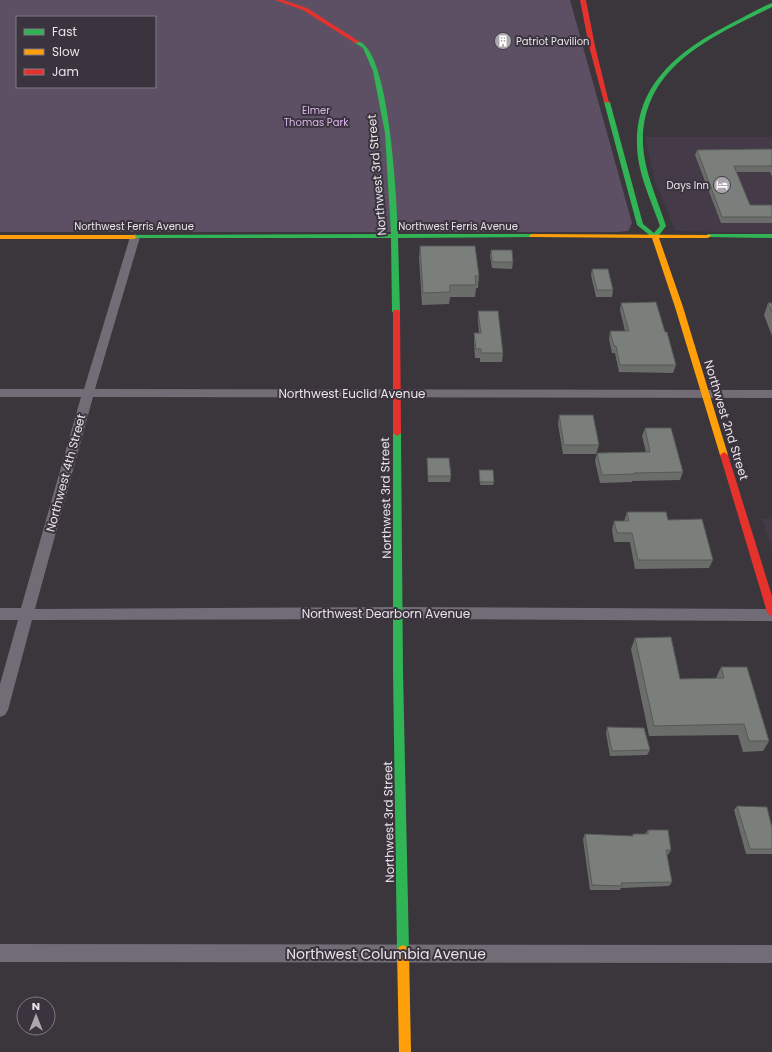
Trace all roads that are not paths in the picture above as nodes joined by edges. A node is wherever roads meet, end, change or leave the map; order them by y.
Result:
1 (278, 0) edge
2 (583, 0) edge
3 (588, 0) edge
4 (772, 5) edge
5 (586, 15) junction
6 (772, 236) edge
7 (0, 237) edge
8 (656, 237) junction
9 (135, 238) junction
10 (395, 238) junction
11 (0, 393) edge
12 (88, 394) junction
13 (396, 394) junction
14 (705, 394) junction
15 (772, 394) edge
16 (772, 612) edge
17 (399, 613) junction
18 (0, 614) edge
19 (26, 614) junction
20 (772, 615) edge
21 (0, 710) edge
22 (0, 953) edge
23 (404, 954) junction
24 (772, 954) edge
25 (405, 1052) edge

1 - 10 main road, Northwest 3rd Street
2 - 5 main road
3 - 5 main road
4 - 8 main road
5 - 8 main road
6 - 8 main road, Northwest Ferris Avenue
7 - 9 main road, Northwest Ferris Avenue
8 - 10 main road, Northwest Ferris Avenue
8 - 14 main road, Northwest 2nd Street
9 - 10 main road, Northwest Ferris Avenue
9 - 12 street, Northwest 4th Street
10 - 13 main road, Northwest 3rd Street
11 - 12 street, Northwest Euclid Avenue
12 - 13 street, Northwest Euclid Avenue
12 - 19 street, Northwest 4th Street
13 - 14 street, Northwest Euclid Avenue
13 - 17 main road, Northwest 3rd Street
14 - 15 street, Northwest Euclid Avenue
14 - 16 main road, Northwest 2nd Street
17 - 19 street, Northwest Dearborn Avenue
17 - 20 street, Northwest Dearborn Avenue
17 - 23 main road, Northwest 3rd Street
18 - 19 street, Northwest Dearborn Avenue
19 - 21 street, Northwest 4th Street
22 - 23 street, Northwest Columbia Avenue
23 - 24 street, Northwest Columbia Avenue
23 - 25 main road, Northwest 3rd Street

